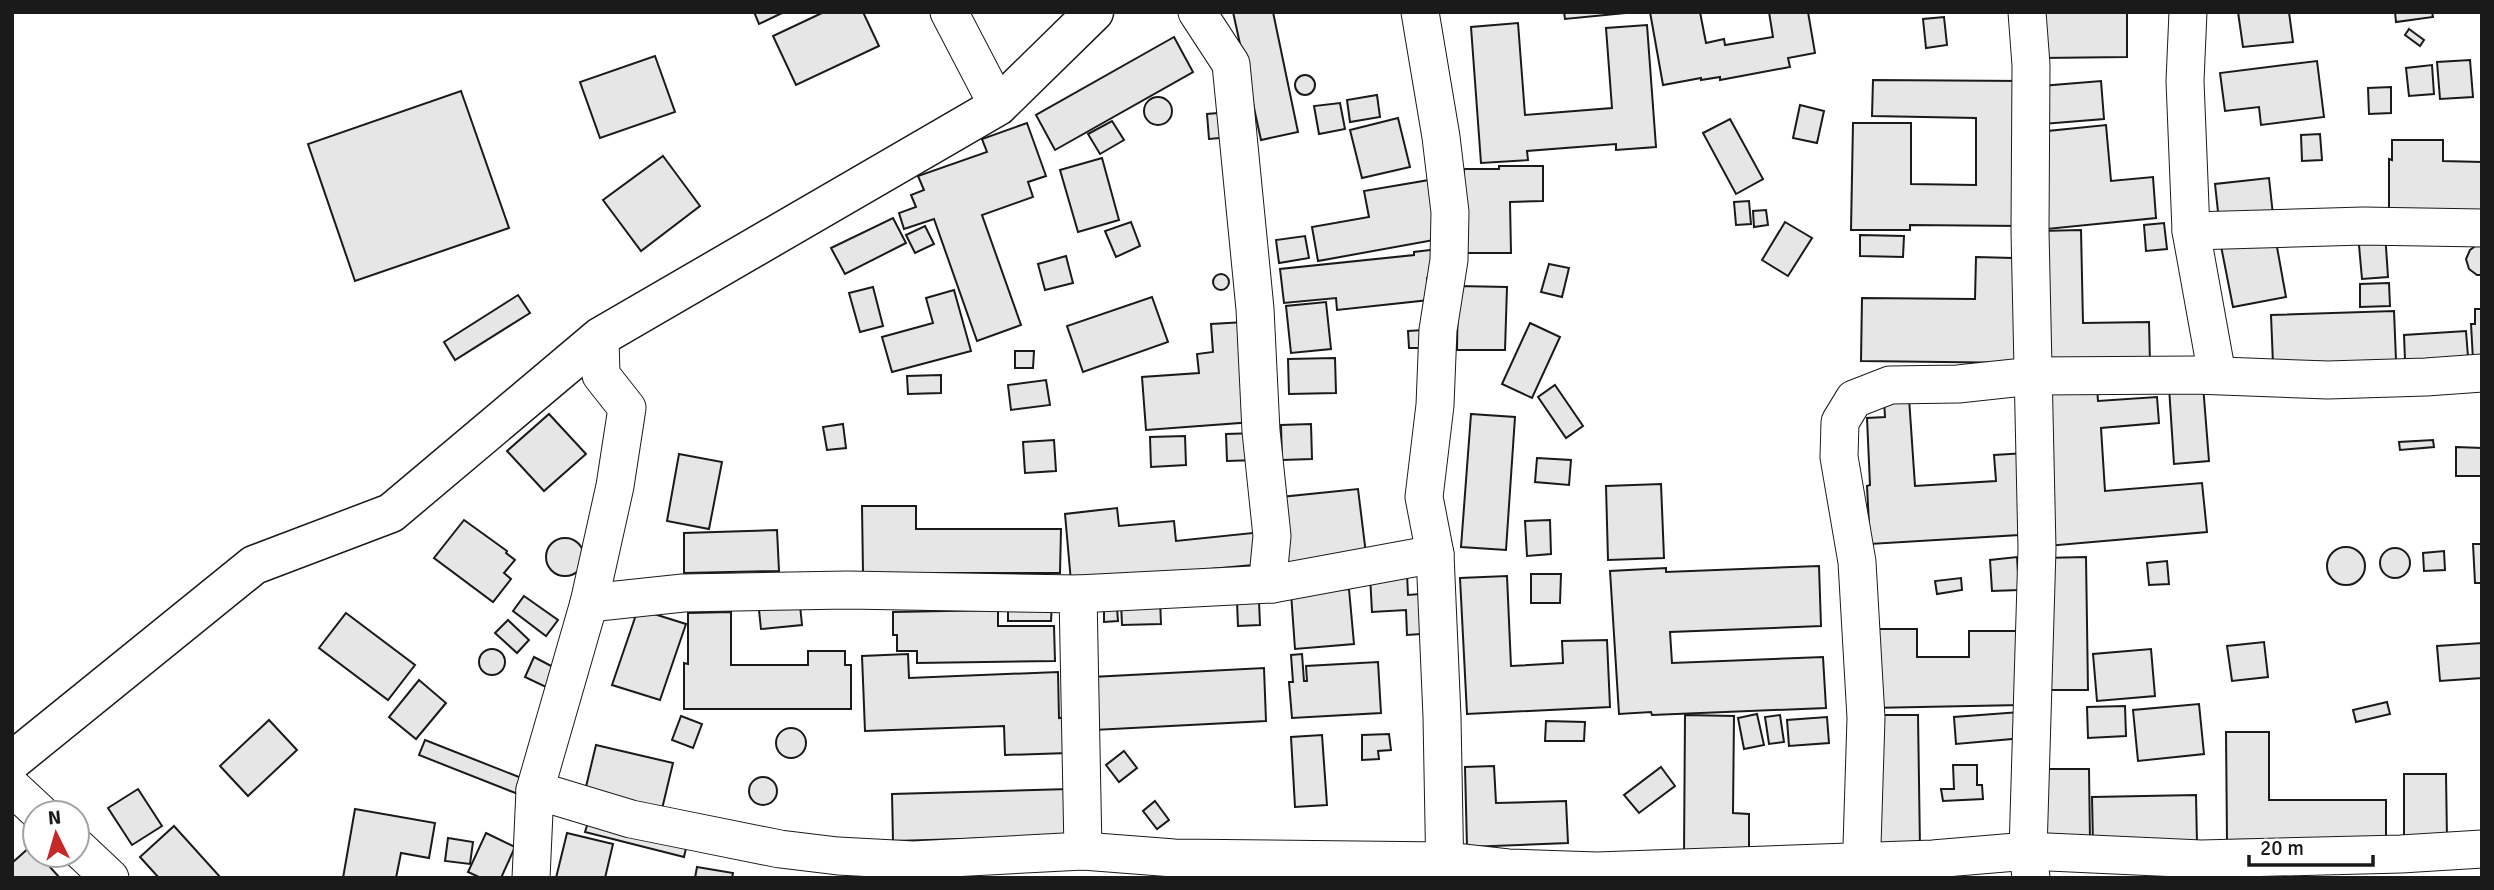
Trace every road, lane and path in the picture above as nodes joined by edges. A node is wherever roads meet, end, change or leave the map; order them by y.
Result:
1 (949, 12) edge
2 (1094, 12) edge
3 (1197, 12) edge
4 (1420, 12) edge
5 (2027, 12) edge
6 (2188, 12) edge
7 (998, 106) junction
8 (2482, 228) edge
9 (2192, 231) junction
10 (600, 337) junction
11 (2482, 373) edge
12 (2217, 375) junction
13 (2034, 376) junction
14 (1435, 554) junction
15 (1272, 584) junction
16 (1077, 594) junction
17 (590, 603) junction
18 (12, 761) edge
19 (535, 790) junction
20 (2482, 849) edge
21 (1083, 851) junction
22 (91, 861) edge
23 (2030, 864) edge
24 (845, 867) edge
25 (1445, 869) edge
26 (2202, 869) edge
27 (1861, 870) edge
28 (110, 878) edge
29 (531, 878) edge

1 - 7 street
2 - 7 main road
3 - 15 street
4 - 14 street
5 - 13 street
6 - 9 street
7 - 10 main road
8 - 9 street
9 - 12 street
10 - 17 street
10 - 18 main road
11 - 12 street
12 - 13 street
13 - 23 street
13 - 27 street
14 - 15 street
14 - 25 street
15 - 16 street
16 - 17 street
16 - 21 street
17 - 19 street
19 - 24 street
19 - 29 street
20 - 26 street
21 - 24 street
21 - 25 street
22 - 28 street
23 - 26 street
23 - 27 street
25 - 27 street

